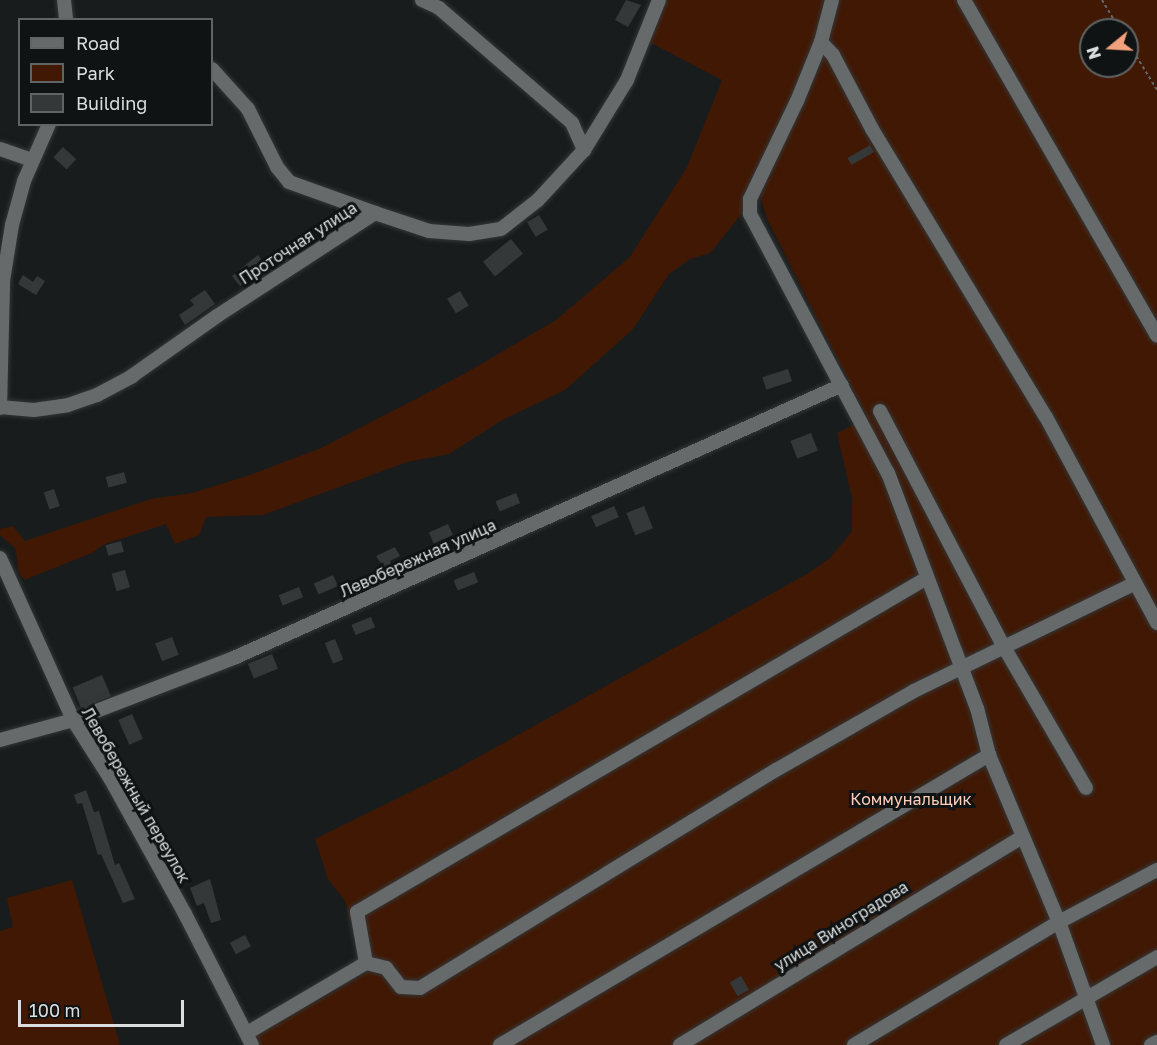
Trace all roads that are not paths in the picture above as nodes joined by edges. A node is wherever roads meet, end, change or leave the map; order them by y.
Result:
1 (64, 0) edge
2 (422, 0) edge
3 (658, 0) edge
4 (832, 0) edge
5 (964, 0) edge
6 (66, 18) edge
7 (821, 42) junction
8 (213, 70) edge
9 (49, 126) edge
10 (0, 149) edge
11 (584, 150) junction
12 (32, 160) junction
13 (375, 213) junction
14 (1157, 336) edge
15 (842, 385) junction
16 (0, 407) edge
17 (880, 411) dead end
18 (0, 558) edge
19 (927, 578) junction
20 (1135, 582) junction
21 (1157, 623) edge
22 (1004, 647) junction
23 (961, 668) junction
24 (73, 720) junction
25 (0, 740) edge
26 (989, 755) junction
27 (1086, 789) dead end
28 (1021, 838) junction
29 (1157, 870) edge
30 (1059, 922) junction
31 (1157, 957) edge
32 (366, 963) junction
33 (1085, 996) junction
34 (249, 1039) edge
35 (1157, 1042) edge
36 (500, 1045) edge
37 (680, 1045) edge
38 (854, 1045) edge
39 (1006, 1045) edge
40 (1103, 1045) edge
41 (1151, 1045) edge

1 - 6 street
2 - 11 street
3 - 11 street, Проточная улица
4 - 7 street
5 - 14 street
7 - 15 street
7 - 20 street
8 - 13 street
9 - 12 street
10 - 12 street
11 - 13 street, Проточная улица
12 - 16 street
13 - 16 street, Проточная улица
15 - 19 street
15 - 24 street, Левобережная улица
17 - 22 street
18 - 24 street, Левобережный переулок
19 - 23 street
19 - 32 street
20 - 21 street
20 - 22 street
22 - 23 street
22 - 27 street
23 - 26 street
23 - 32 street
24 - 25 street, Левобережная улица
24 - 34 street, Левобережный переулок
26 - 28 street
26 - 36 street
28 - 30 street
28 - 37 street, улица Виноградова
29 - 30 street
30 - 33 street
30 - 38 street
31 - 33 street
32 - 34 street
33 - 39 street
33 - 40 street
35 - 41 street

